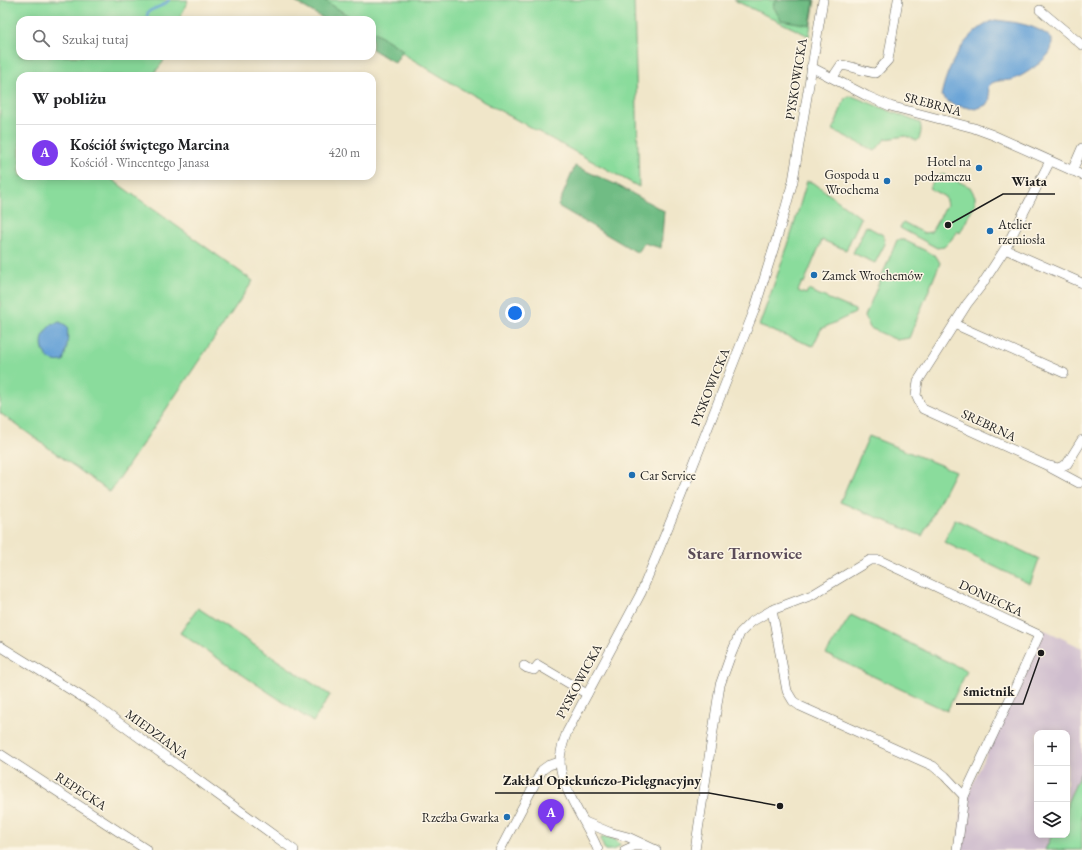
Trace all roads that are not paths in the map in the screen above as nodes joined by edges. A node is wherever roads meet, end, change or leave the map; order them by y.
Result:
1 (823, 0) edge
2 (898, 0) edge
3 (1040, 10) dead end
4 (1082, 45) edge
5 (812, 67) junction
6 (833, 77) junction
7 (1082, 148) edge
8 (1050, 161) junction
9 (1072, 171) junction
10 (1082, 175) edge
11 (1005, 249) junction
12 (1082, 283) edge
13 (954, 324) junction
14 (1064, 373) dead end
15 (1082, 440) edge
16 (1046, 465) junction
17 (1079, 483) dead end
18 (772, 610) junction
19 (0, 646) edge
20 (524, 666) dead end
21 (587, 694) junction
22 (0, 754) edge
23 (560, 762) junction
24 (964, 796) junction
25 (584, 822) junction
26 (609, 832) junction
27 (594, 840) junction
28 (647, 846) junction
29 (147, 850) edge
30 (294, 850) edge
31 (500, 850) edge
32 (598, 850) edge
33 (625, 850) edge
34 (656, 850) edge
35 (695, 850) edge
36 (957, 850) edge

1 - 5 street, PYSKOWICKA
2 - 6 street
3 - 4 street
5 - 6 street, SREBRNA
5 - 21 street, PYSKOWICKA
6 - 8 street, SREBRNA
7 - 9 street
8 - 9 street, SREBRNA
8 - 11 street, SREBRNA
9 - 10 street, SREBRNA
11 - 12 street
11 - 13 street, SREBRNA
13 - 14 street
13 - 16 street, SREBRNA
15 - 16 street, SREBRNA
16 - 17 street, SREBRNA
18 - 24 street
18 - 24 street, DONIECKA
18 - 35 street, DONIECKA
19 - 30 street, MIEDZIANA
20 - 21 street
21 - 23 street, PYSKOWICKA
22 - 29 street, REPECKA
23 - 25 street
23 - 31 street
24 - 36 street, DONIECKA
25 - 26 street
25 - 27 street
26 - 27 street
26 - 28 street
27 - 32 street
28 - 33 street
28 - 34 street

